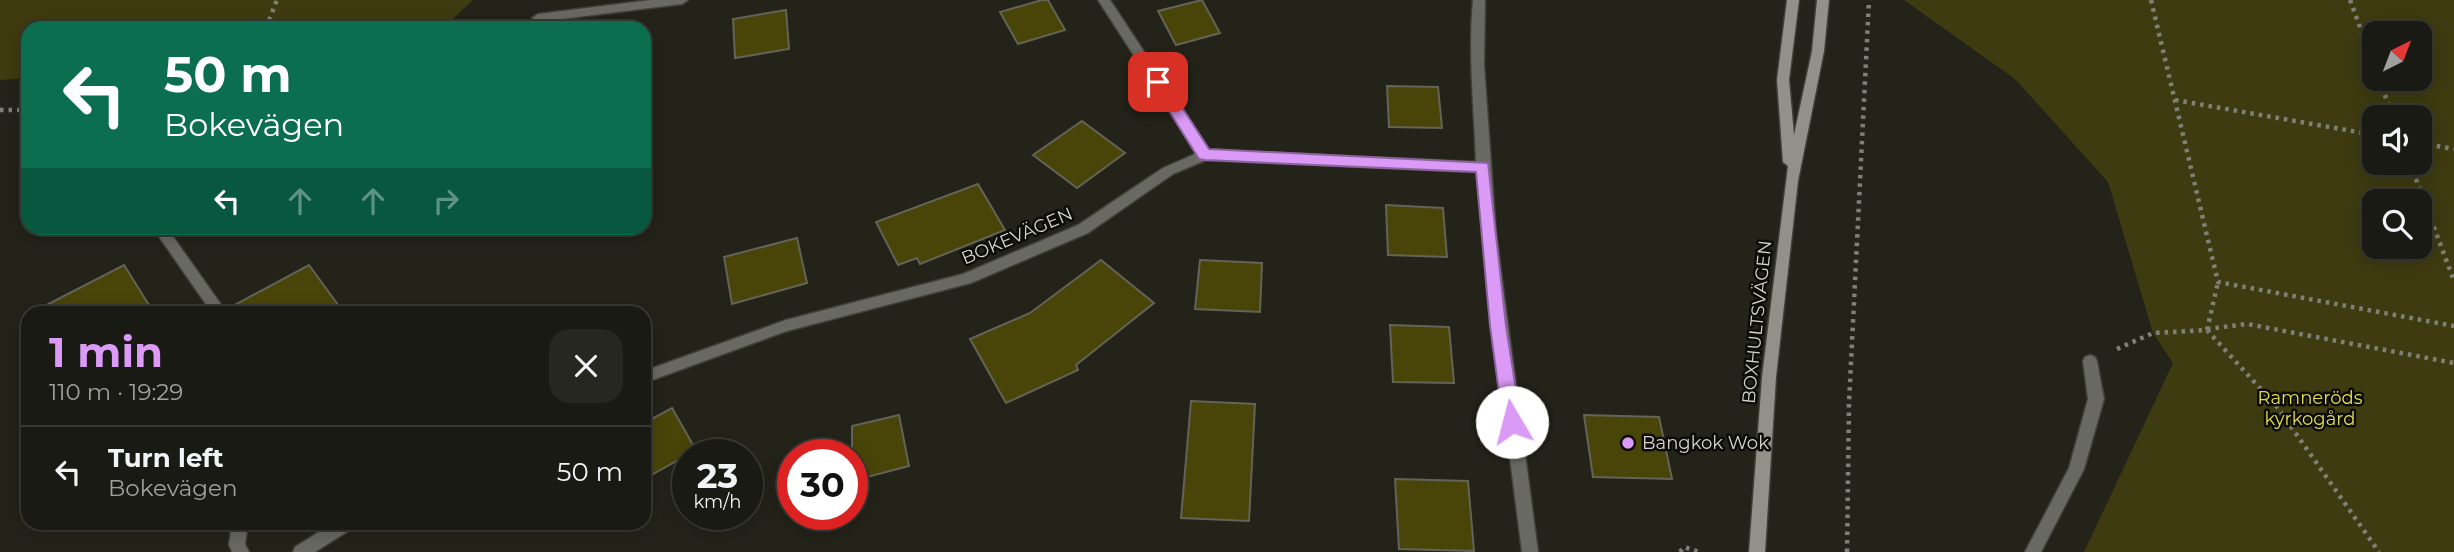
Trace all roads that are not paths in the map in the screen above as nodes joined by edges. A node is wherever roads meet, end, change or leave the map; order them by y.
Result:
1 (681, 0) edge
2 (1104, 0) edge
3 (1479, 0) edge
4 (1793, 0) edge
5 (1823, 0) edge
6 (538, 18) dead end
7 (1205, 155) junction
8 (1483, 167) junction
9 (1791, 181) junction
10 (165, 235) edge
11 (215, 306) edge
12 (2090, 361) road end
13 (651, 374) edge
14 (239, 530) edge
15 (336, 530) edge
16 (241, 552) edge
17 (301, 552) edge
18 (1530, 552) edge
19 (1757, 552) edge
20 (2034, 552) edge

1 - 6 street
2 - 7 street
3 - 8 street
4 - 9 street, BOXHULTSVÄGEN
5 - 9 street, BOXHULTSVÄGEN
7 - 8 street, BOKEVÄGEN
7 - 13 street, BOKEVÄGEN
8 - 18 street
9 - 19 street, BOXHULTSVÄGEN
10 - 11 street
12 - 20 street
14 - 16 street
15 - 17 street

